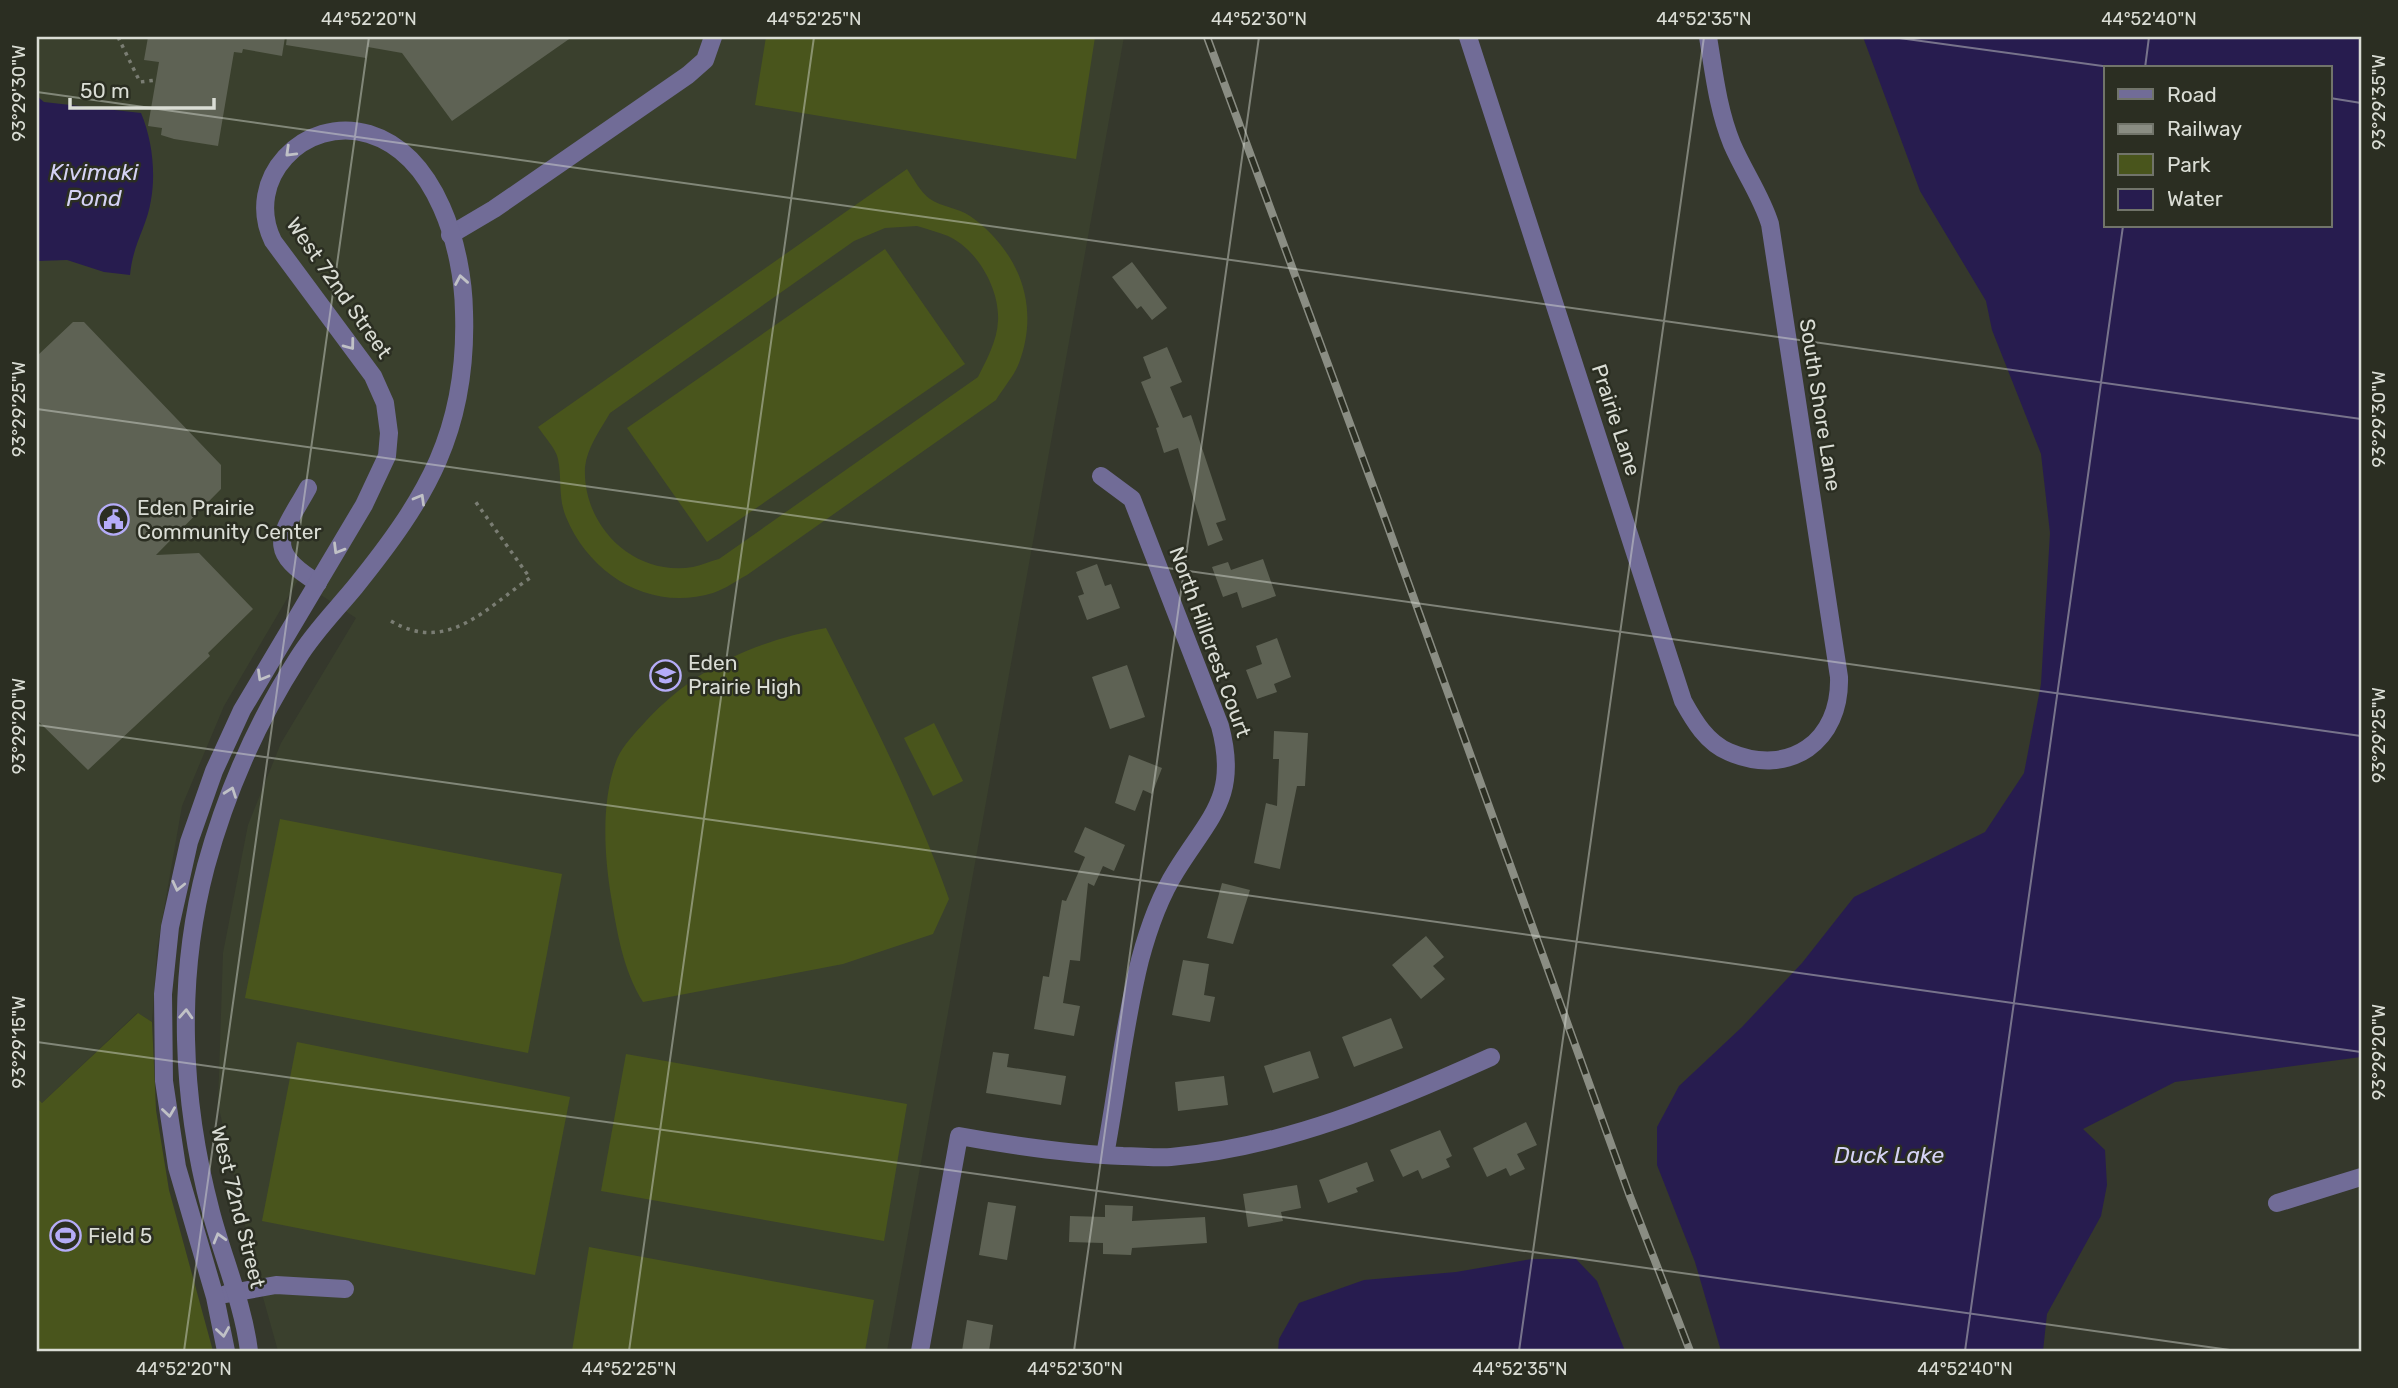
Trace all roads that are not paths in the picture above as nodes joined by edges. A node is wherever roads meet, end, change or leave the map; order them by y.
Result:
1 (713, 37) edge
2 (1468, 37) edge
3 (1708, 37) edge
4 (450, 234) junction
5 (1101, 476) dead end
6 (308, 488) dead end
7 (318, 583) junction
8 (1780, 759) joint
9 (1491, 1057) dead end
10 (1105, 1155) junction
11 (2361, 1177) edge
12 (2277, 1203) dead end
13 (345, 1289) dead end
14 (235, 1292) junction
15 (215, 1297) junction
16 (226, 1351) edge
17 (248, 1351) edge
18 (920, 1351) edge

1 - 4 street
2 - 8 street, Prairie Lane
3 - 8 street, South Shore Lane
4 -> 7 street, West 72nd Street
14 -> 4 street, West 72nd Street
5 - 10 street, North Hillcrest Court
6 - 7 street
7 -> 15 street, West 72nd Street
9 - 10 street
10 - 18 street
11 - 12 street
13 - 14 street
14 - 15 street
14 - 17 street, West 72nd Street
15 -> 16 street, West 72nd Street

